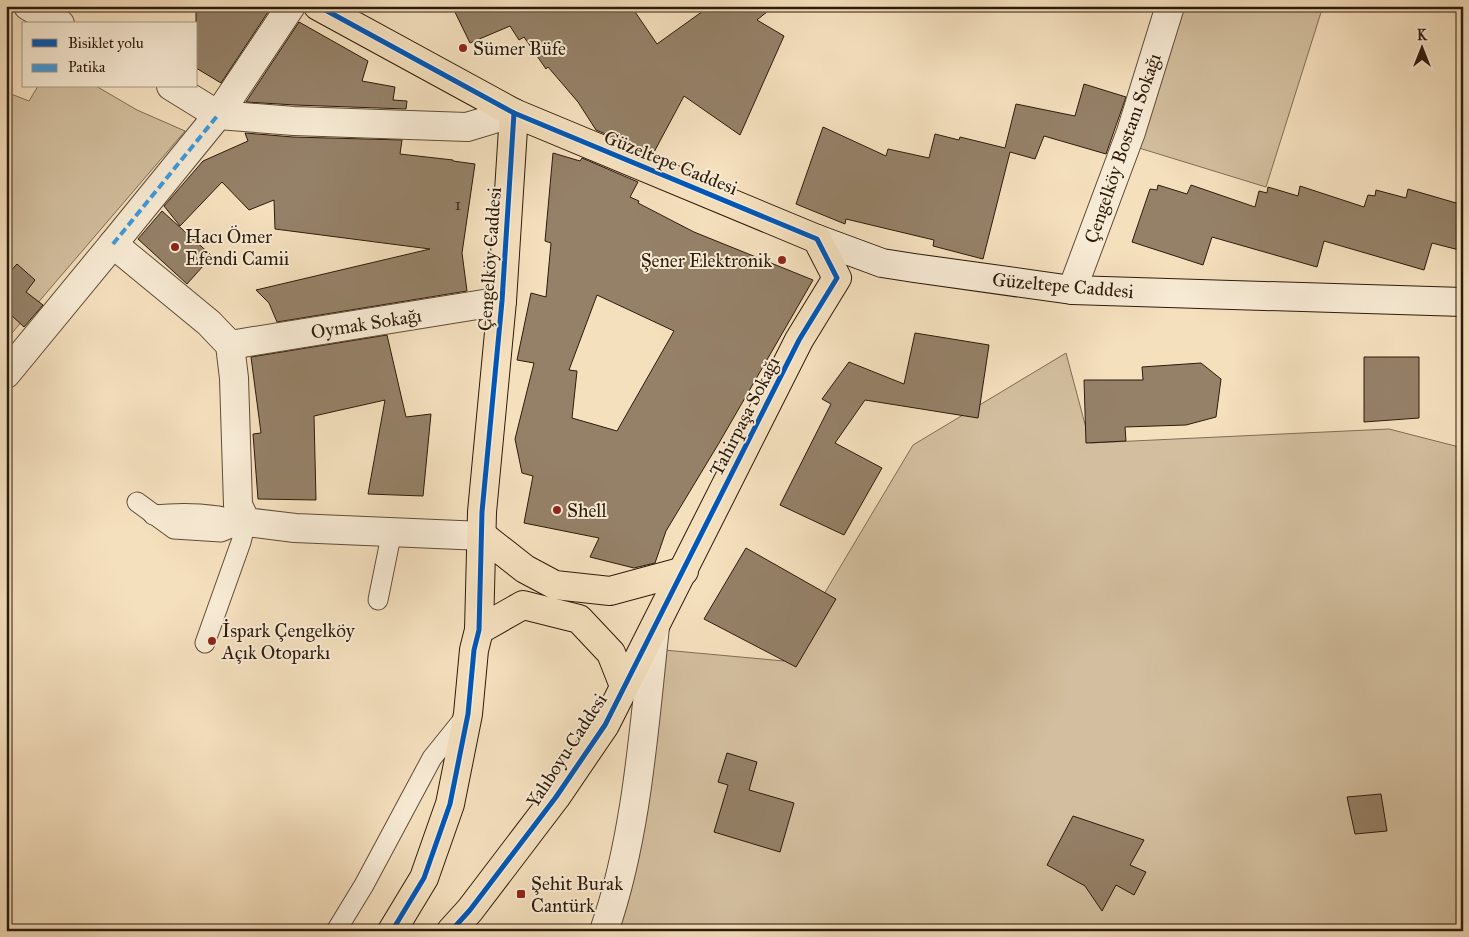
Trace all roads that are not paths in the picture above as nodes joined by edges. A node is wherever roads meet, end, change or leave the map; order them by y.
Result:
1 (28, 6) edge
2 (291, 6) edge
3 (318, 6) edge
4 (1170, 6) edge
5 (56, 22) edge
6 (174, 88) edge
7 (514, 114) junction
8 (218, 115) junction
9 (816, 239) junction
10 (113, 244) junction
11 (882, 263) junction
12 (837, 278) junction
13 (1072, 290) junction
14 (502, 301) junction
15 (1463, 302) edge
16 (230, 345) junction
17 (6, 374) edge
18 (137, 502) dead end
19 (246, 522) junction
20 (392, 531) junction
21 (483, 536) junction
22 (684, 571) junction
23 (378, 600) dead end
24 (655, 627) junction
25 (479, 630) junction
26 (205, 643) dead end
27 (624, 686) junction
28 (468, 714) junction
29 (606, 930) edge
30 (336, 931) edge
31 (392, 931) edge
32 (452, 931) edge

1 - 5 street
2 - 8 street
3 - 7 main road
4 - 13 street, Çengelköy Bostanı Sokağı
6 - 8 street
7 - 8 street
7 - 9 main road, Güzeltepe Caddesi
7 - 14 main road, Çengelköy Caddesi
8 - 10 street
9 - 11 street, Güzeltepe Caddesi
9 - 12 main road
10 - 16 street
10 - 17 street
11 - 12 street
11 - 13 street, Güzeltepe Caddesi
12 - 22 main road, Tahirpaşa Sokağı
13 - 15 street, Güzeltepe Caddesi
14 - 16 street, Oymak Sokağı
14 - 21 main road, Çengelköy Caddesi
16 - 19 street
18 - 19 lane
19 - 20 street
19 - 26 lane
20 - 21 street
20 - 23 lane
21 - 22 main road
21 - 25 main road, Çengelköy Caddesi
22 - 24 main road, Yalıboyu Caddesi
24 - 27 main road, Yalıboyu Caddesi
24 - 29 street
25 - 27 main road
25 - 28 main road
27 - 32 main road, Yalıboyu Caddesi
28 - 30 lane
28 - 31 main road

